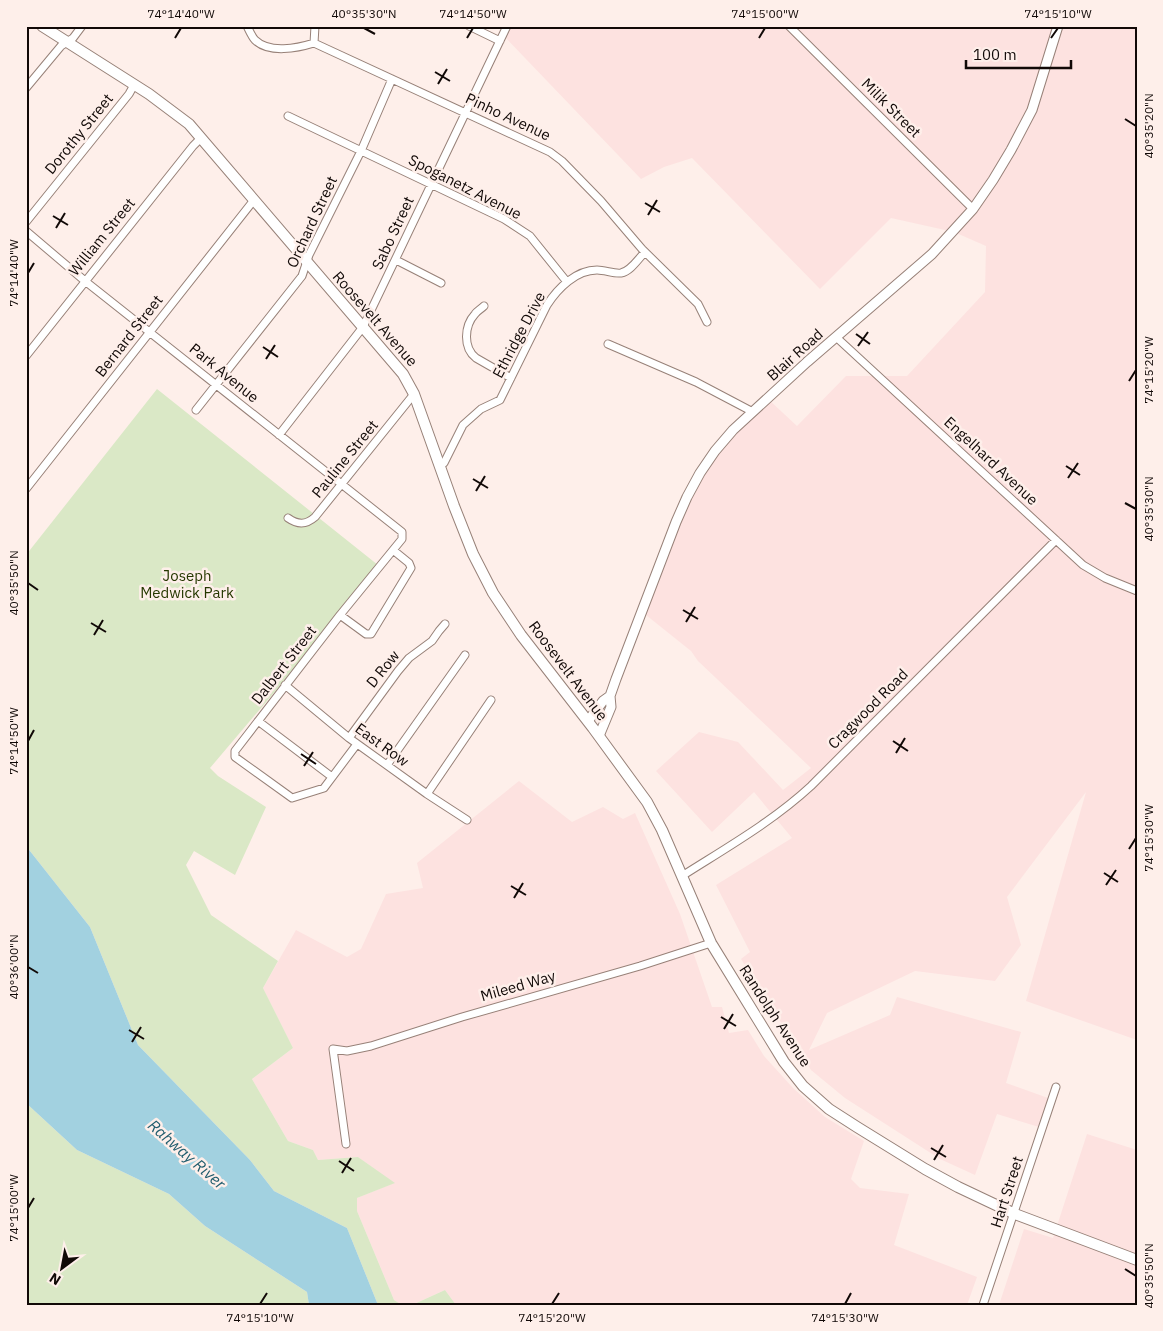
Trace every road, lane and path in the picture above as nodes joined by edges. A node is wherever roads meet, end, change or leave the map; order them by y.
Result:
1 (42, 26) edge
2 (82, 26) edge
3 (246, 26) edge
4 (315, 26) edge
5 (469, 26) edge
6 (507, 26) edge
7 (790, 26) edge
8 (1058, 26) edge
9 (500, 41) junction
10 (67, 42) junction
11 (314, 43) junction
12 (392, 79) junction
13 (134, 85) junction
14 (26, 88) edge
15 (466, 113) junction
16 (288, 116) dead end
17 (202, 138) junction
18 (361, 151) junction
19 (431, 184) junction
20 (254, 200) junction
21 (973, 209) junction
22 (26, 222) edge
23 (26, 231) edge
24 (644, 252) junction
25 (396, 260) junction
26 (307, 263) junction
27 (85, 281) junction
28 (567, 282) junction
29 (441, 283) dead end
30 (484, 306) dead end
31 (707, 322) dead end
32 (363, 328) junction
33 (149, 332) junction
34 (836, 337) junction
35 (608, 344) dead end
36 (26, 356) edge
37 (511, 378) junction
38 (216, 384) junction
39 (414, 394) junction
40 (196, 410) dead end
41 (753, 412) junction
42 (279, 435) junction
43 (439, 465) junction
44 (29, 480) edge
45 (342, 484) junction
46 (26, 489) edge
47 (288, 518) dead end
48 (403, 536) joint
49 (1056, 540) junction
50 (393, 550) junction
51 (1137, 591) edge
52 (340, 615) junction
53 (446, 624) dead end
54 (466, 655) dead end
55 (286, 685) junction
56 (610, 696) junction
57 (491, 700) dead end
58 (258, 721) junction
59 (588, 721) junction
60 (599, 736) junction
61 (349, 738) junction
62 (357, 744) junction
63 (388, 765) junction
64 (332, 777) junction
65 (427, 794) junction
66 (468, 820) dead end
67 (682, 876) junction
68 (711, 943) junction
69 (1056, 1087) dead end
70 (346, 1144) dead end
71 (1015, 1214) junction
72 (1137, 1260) edge
73 (983, 1305) edge

1 - 10 main road, Roosevelt Avenue
2 - 10 street
3 - 11 street
4 - 11 street
5 - 9 street
6 - 9 street, Sabo Street
7 - 21 street, Milik Street
8 - 21 street, Blair Road
9 - 15 street, Sabo Street
10 - 13 main road, Roosevelt Avenue
10 - 14 street
11 - 12 street, Pinho Avenue
12 - 15 street, Pinho Avenue
12 - 18 street, Orchard Street
13 - 17 main road, Roosevelt Avenue
13 - 22 street, Dorothy Street
15 - 19 street, Sabo Street
15 - 24 street, Pinho Avenue
16 - 18 street, Spoganetz Avenue
17 - 20 main road, Roosevelt Avenue
17 - 27 street, William Street
18 - 19 street, Spoganetz Avenue
18 - 26 street, Orchard Street
19 - 25 street, Sabo Street
19 - 28 street, Spoganetz Avenue
20 - 26 main road, Roosevelt Avenue
20 - 33 street, Bernard Street
21 - 34 street, Blair Road
23 - 27 street, Park Avenue
24 - 28 street, Ethridge Drive
24 - 31 street, Pinho Avenue
25 - 29 street
25 - 32 street, Sabo Street
26 - 32 main road, Roosevelt Avenue
26 - 38 street, Orchard Street
27 - 33 street, Park Avenue
27 - 36 street, William Street
28 - 37 street, Ethridge Drive
30 - 37 street
32 - 39 main road, Roosevelt Avenue
32 - 42 street, Sabo Street
33 - 38 street, Park Avenue
33 - 44 street, Bernard Street
34 - 41 street, Blair Road
34 - 49 street, Engelhard Avenue
35 - 41 street
37 - 43 street, Ethridge Drive
38 - 40 street, Orchard Street
38 - 42 street, Park Avenue
39 - 43 main road, Roosevelt Avenue
39 - 45 street, Pauline Street
41 - 56 street, Blair Road
42 - 45 street, Park Avenue
43 - 59 main road, Roosevelt Avenue
44 - 46 street, Bernard Street
45 - 47 street, Pauline Street
45 - 48 street, Park Avenue
48 - 50 street, Dalbert Street
49 - 51 street, Engelhard Avenue
49 - 67 street, Cragwood Road
50 - 52 street, Dalbert Street
50 - 52 street
52 - 55 street, Dalbert Street
53 - 61 street, D Row
54 - 63 street
55 - 58 street, Dalbert Street
55 - 61 street, East Row
56 - 59 street
56 - 60 street, Blair Road
57 - 65 street
58 - 64 street
58 - 64 street, Dalbert Street
59 - 60 main road, Roosevelt Avenue
60 - 67 main road, Randolph Avenue
61 - 62 street, East Row
62 - 63 street, East Row
62 - 64 street
63 - 65 street, East Row
65 - 66 street, East Row
67 - 68 main road, Randolph Avenue
68 - 70 street, Mileed Way
68 - 71 main road, Randolph Avenue
69 - 71 street, Hart Street
71 - 72 main road, Randolph Avenue
71 - 73 street, Hart Street

